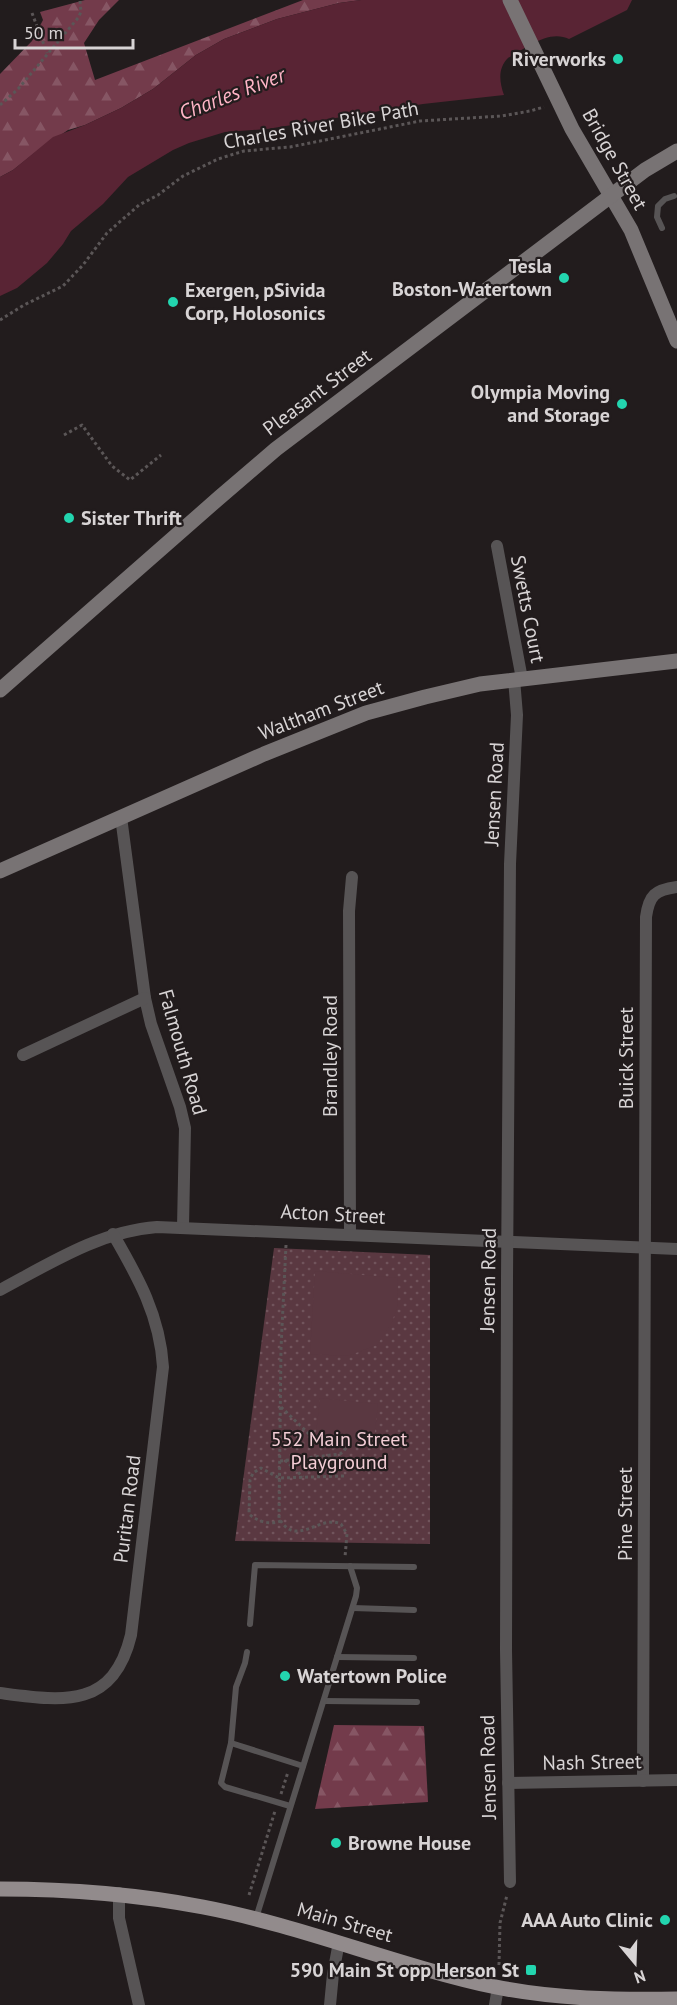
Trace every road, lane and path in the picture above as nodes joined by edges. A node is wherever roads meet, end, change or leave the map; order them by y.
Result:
1 (510, 0) edge
2 (80, 1) edge
3 (32, 13) dead end
4 (47, 52) junction
5 (559, 100) junction
6 (0, 105) edge
7 (677, 151) edge
8 (611, 196) junction
9 (674, 196) dead end
10 (662, 228) dead end
11 (0, 321) edge
12 (677, 341) edge
13 (64, 435) dead end
14 (161, 455) dead end
15 (497, 546) dead end
16 (677, 661) edge
17 (518, 679) junction
18 (0, 690) edge
19 (121, 817) junction
20 (0, 871) edge
21 (352, 877) dead end
22 (677, 887) edge
23 (145, 998) junction
24 (23, 1055) dead end
25 (183, 1227) junction
26 (287, 1232) junction
27 (112, 1234) junction
28 (350, 1235) junction
29 (507, 1242) junction
30 (646, 1248) junction
31 (677, 1249) edge
32 (0, 1290) edge
33 (281, 1407) junction
34 (316, 1438) dead end
35 (346, 1447) dead end
36 (285, 1460) junction
37 (280, 1461) junction
38 (344, 1476) dead end
39 (303, 1477) junction
40 (279, 1478) junction
41 (281, 1521) junction
42 (347, 1566) junction
43 (414, 1567) dead end
44 (353, 1608) junction
45 (414, 1610) dead end
46 (250, 1624) dead end
47 (247, 1652) dead end
48 (338, 1657) junction
49 (414, 1658) dead end
50 (0, 1693) edge
51 (324, 1701) junction
52 (417, 1702) dead end
53 (231, 1743) junction
54 (303, 1766) junction
55 (289, 1770) dead end
56 (677, 1780) edge
57 (644, 1781) junction
58 (508, 1783) junction
59 (281, 1794) dead end
60 (290, 1806) junction
61 (274, 1811) dead end
62 (510, 1882) joint
63 (0, 1889) edge
64 (119, 1893) junction
65 (249, 1895) dead end
66 (255, 1919) junction
67 (339, 1942) junction
68 (499, 1965) dead end
69 (498, 1987) junction
70 (668, 2001) edge
71 (139, 2005) edge
72 (330, 2005) edge
73 (495, 2005) edge

1 - 5 street, Bridge Street
2 - 4 path
3 - 4 path
4 - 6 path
5 - 8 street, Bridge Street
5 - 11 path, Charles River Bike Path
7 - 8 street, Pleasant Street
8 - 12 street, Bridge Street
8 - 18 street, Pleasant Street
9 - 10 lane
13 - 14 path
15 - 17 street, Swetts Court
16 - 17 street, Waltham Street
17 - 19 street, Waltham Street
17 - 29 street, Jensen Road
19 - 20 street, Waltham Street
19 - 23 street, Falmouth Road
21 - 28 street, Brandley Road
22 - 30 street, Buick Street
23 - 24 street
23 - 25 street, Falmouth Road
25 - 26 street, Acton Street
25 - 27 street, Acton Street
26 - 28 street, Acton Street
26 - 33 path
27 - 32 street, Acton Street
27 - 50 street, Puritan Road
28 - 29 street, Acton Street
29 - 30 street, Acton Street
29 - 58 street, Jensen Road
30 - 31 street, Acton Street
30 - 57 street, Pine Street
33 - 34 path
33 - 37 path
35 - 36 path
36 - 37 path
36 - 39 path
37 - 40 path
38 - 39 path
39 - 40 path
40 - 41 path
40 - 41 path
41 - 42 path
42 - 43 lane
42 - 44 lane
42 - 46 lane
44 - 45 lane
44 - 48 lane
47 - 53 lane
48 - 49 lane
48 - 51 lane
51 - 52 lane
51 - 54 lane
53 - 54 lane
53 - 60 lane
54 - 60 lane
55 - 59 path
56 - 57 street, Nash Street
57 - 58 street, Nash Street
58 - 62 street, Jensen Road
60 - 66 lane
61 - 65 path
62 - 68 path
63 - 64 main road, Main Street
64 - 66 main road, Main Street
64 - 71 street
66 - 67 main road, Main Street
67 - 69 main road, Main Street
67 - 72 street
69 - 70 main road, Main Street
69 - 73 street

